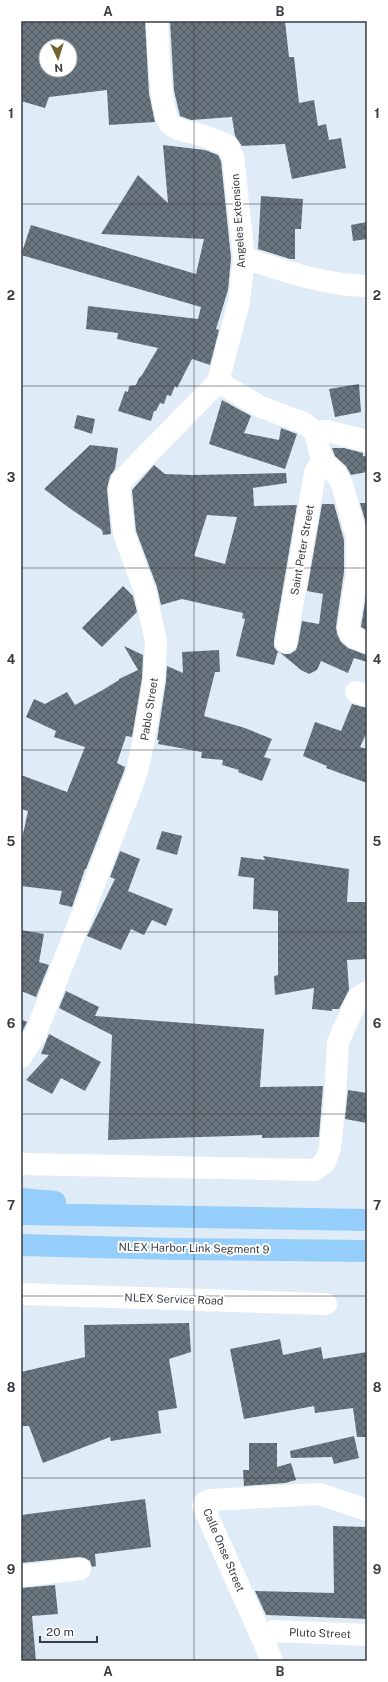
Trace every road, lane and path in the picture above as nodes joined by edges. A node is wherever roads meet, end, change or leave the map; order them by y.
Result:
1 (156, 21) edge
2 (244, 258) junction
3 (367, 286) edge
4 (218, 382) junction
5 (315, 432) junction
6 (367, 441) edge
7 (325, 463) junction
8 (286, 642) dead end
9 (367, 643) edge
10 (367, 992) edge
11 (21, 1057) edge
12 (21, 1164) edge
13 (21, 1199) edge
14 (21, 1214) edge
15 (177, 1216) junction
16 (367, 1220) edge
17 (21, 1245) edge
18 (367, 1251) edge
19 (21, 1294) edge
20 (326, 1304) dead end
21 (367, 1510) edge
22 (80, 1569) dead end
23 (21, 1576) edge
24 (273, 1631) dead end
25 (367, 1635) edge
26 (270, 1661) edge

1 - 2 street, Angeles Extension
2 - 3 street
2 - 4 street, Angeles Extension
4 - 5 street
4 - 11 street, Pablo Street
5 - 6 street
5 - 7 street
7 - 8 street, Saint Peter Street
7 - 9 street
10 - 12 street
13 - 15 highway
14 - 15 highway
15 - 16 highway
17 - 18 highway, NLEX Harbor Link Segment 9
19 - 20 street, NLEX Service Road
21 - 26 street, Calle Onse Street
22 - 23 street
24 - 25 street, Pluto Street

